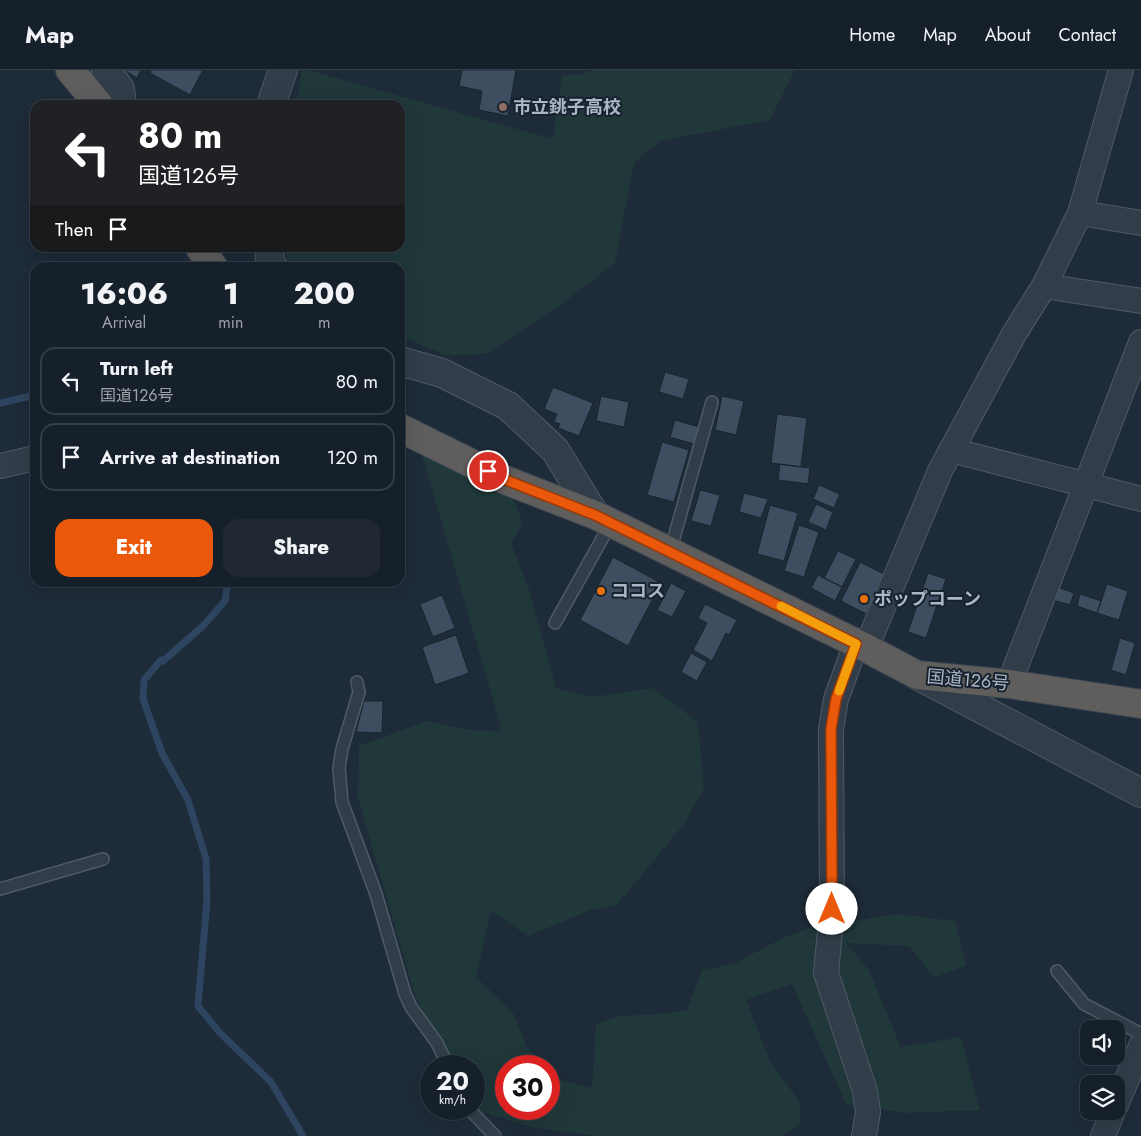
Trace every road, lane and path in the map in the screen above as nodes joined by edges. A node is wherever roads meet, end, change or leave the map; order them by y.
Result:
1 (70, 70) edge
2 (106, 70) edge
3 (283, 70) edge
4 (1121, 70) edge
5 (95, 100) edge
6 (121, 100) edge
7 (273, 100) edge
8 (1080, 214) junction
9 (1141, 223) edge
10 (1044, 286) junction
11 (1141, 301) edge
12 (1141, 342) edge
13 (405, 362) edge
14 (712, 402) dead end
15 (405, 430) edge
16 (951, 450) junction
17 (30, 459) edge
18 (0, 466) edge
19 (1085, 485) junction
20 (1141, 499) edge
21 (603, 519) junction
22 (670, 552) junction
23 (554, 623) dead end
24 (861, 646) junction
25 (916, 675) junction
26 (357, 682) dead end
27 (1009, 684) junction
28 (1141, 704) edge
29 (1141, 793) edge
30 (103, 859) dead end
31 (0, 889) edge
32 (1057, 971) dead end
33 (1141, 1034) edge
34 (1141, 1046) edge
35 (443, 1055) edge
36 (1125, 1084) edge
37 (480, 1120) edge
38 (1110, 1120) edge
39 (495, 1136) edge
40 (864, 1136) edge
41 (1103, 1136) edge

1 - 5 highway
2 - 6 street
3 - 7 street
4 - 8 street
8 - 9 street
8 - 10 street
10 - 11 street
10 - 16 street
12 - 19 street
13 - 21 street
14 - 22 lane
15 - 21 highway, 国道126号
16 - 19 street
16 - 24 street
17 - 18 street
19 - 20 street
19 - 27 street
21 - 22 highway, 国道126号
21 - 23 lane
22 - 24 highway, 国道126号
24 - 25 highway, 国道126号
24 - 40 street
25 - 27 highway, 国道126号
25 - 29 street
26 - 35 lane
27 - 28 highway, 国道126号
30 - 31 lane
32 - 33 lane
34 - 36 street
37 - 39 lane
38 - 41 street

